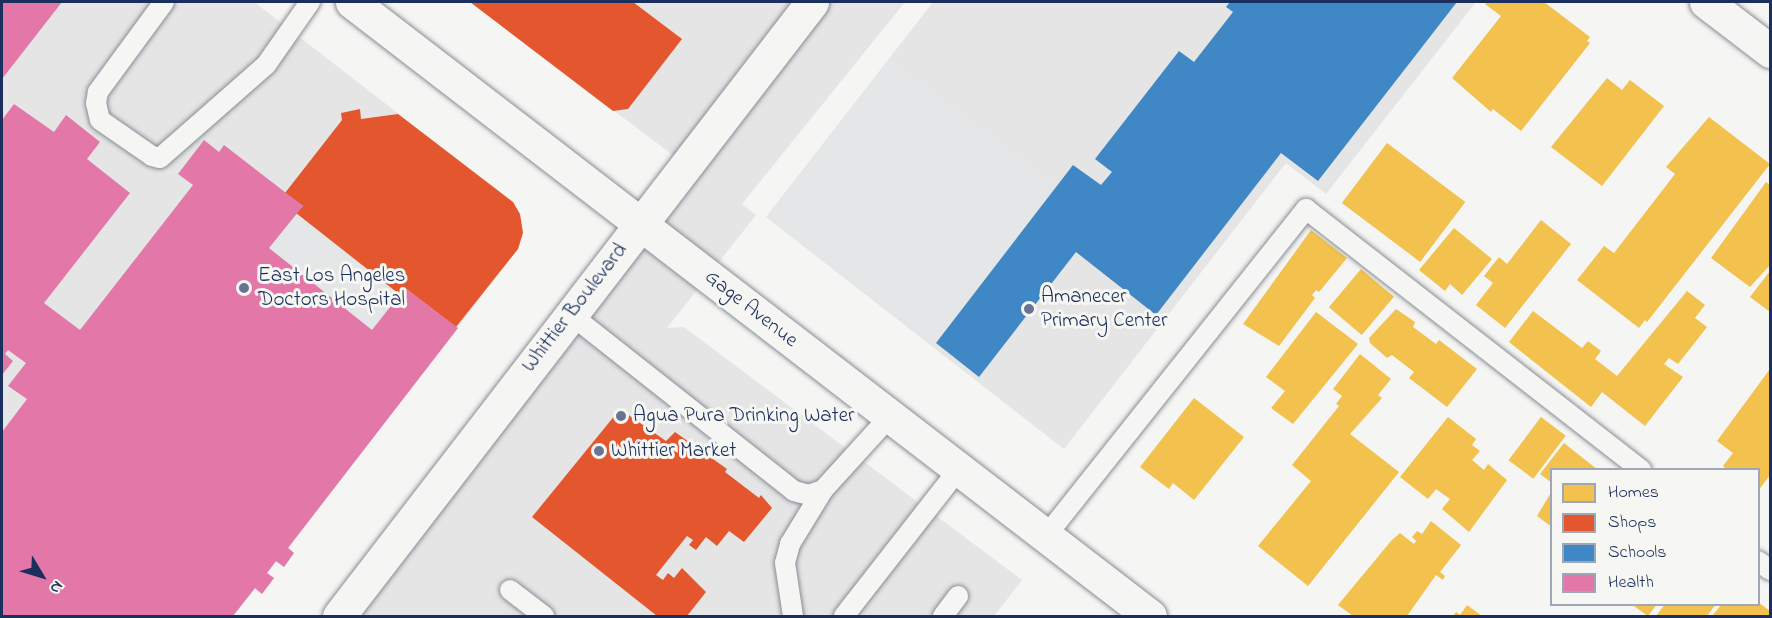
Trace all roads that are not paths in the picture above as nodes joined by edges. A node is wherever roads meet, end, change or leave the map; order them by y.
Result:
1 (164, 2) edge
2 (310, 2) edge
3 (352, 2) edge
4 (812, 2) edge
5 (1706, 2) edge
6 (1770, 51) edge
7 (640, 223) junction
8 (570, 314) junction
9 (890, 416) junction
10 (1638, 468) edge
11 (959, 469) junction
12 (823, 490) junction
13 (1046, 536) junction
14 (510, 590) dead end
15 (958, 596) dead end
16 (339, 616) edge
17 (544, 616) edge
18 (793, 616) edge
19 (844, 616) edge
20 (943, 616) edge
21 (1150, 616) edge

1 - 2 lane
3 - 7 street, Gage Avenue
4 - 7 street, Whittier Boulevard
5 - 6 street
7 - 8 street, Whittier Boulevard
7 - 9 street, Gage Avenue
8 - 12 lane
8 - 16 street, Whittier Boulevard
9 - 11 street, Gage Avenue
9 - 12 lane
10 - 13 lane
11 - 13 street, Gage Avenue
11 - 19 lane
12 - 18 lane
13 - 21 street, Gage Avenue
14 - 17 lane
15 - 20 lane

